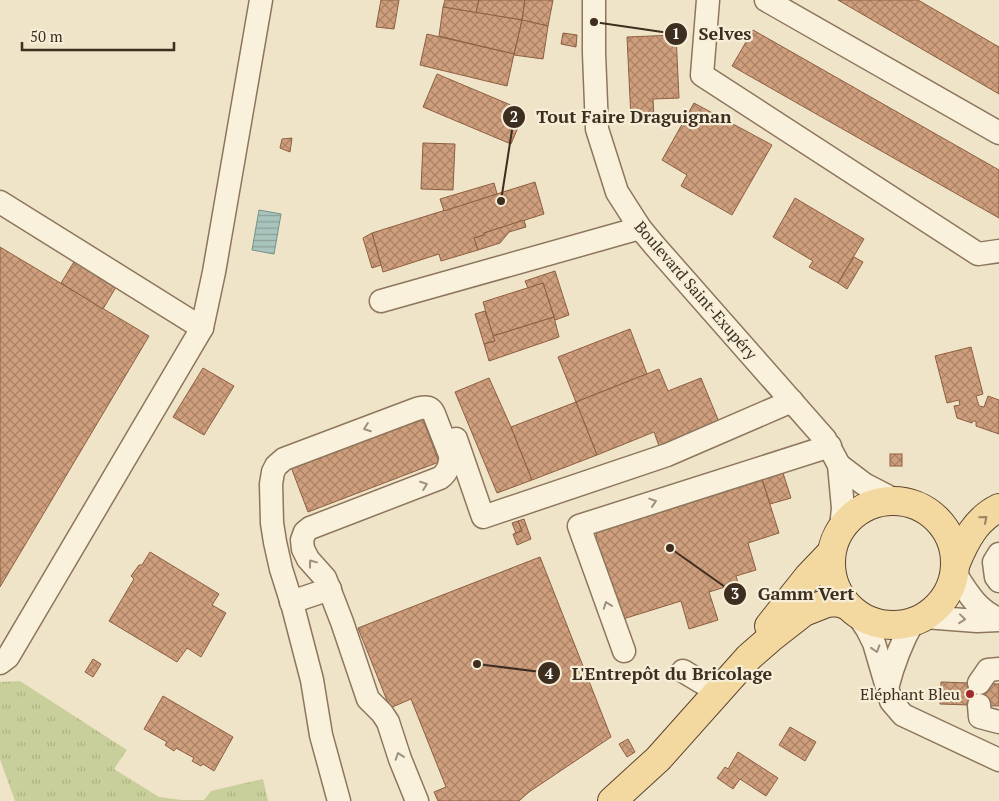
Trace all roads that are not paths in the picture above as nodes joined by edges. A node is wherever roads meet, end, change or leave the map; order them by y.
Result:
1 (261, 0) edge
2 (594, 0) edge
3 (708, 0) edge
4 (766, 0) edge
5 (999, 133) edge
6 (0, 202) edge
7 (640, 228) junction
8 (999, 251) edge
9 (381, 301) dead end
10 (202, 328) junction
11 (792, 400) junction
12 (456, 439) dead end
13 (835, 455) junction
14 (895, 500) junction
15 (999, 508) edge
16 (836, 541) junction
17 (999, 554) edge
18 (955, 568) junction
19 (999, 581) edge
20 (330, 589) junction
21 (291, 602) junction
22 (852, 609) junction
23 (919, 620) junction
24 (999, 620) edge
25 (624, 651) dead end
26 (749, 657) junction
27 (0, 664) edge
28 (999, 669) edge
29 (683, 671) dead end
30 (887, 688) junction
31 (718, 692) junction
32 (999, 722) edge
33 (999, 760) edge
34 (646, 770) junction
35 (339, 801) edge
36 (417, 801) edge
37 (598, 801) edge
38 (612, 801) edge

1 - 10 street
2 - 7 street, Boulevard Saint-Exupéry
3 - 8 street
4 - 5 street
6 - 10 street
7 - 9 street
7 - 11 street, Boulevard Saint-Exupéry
10 - 27 street
11 - 12 street
11 - 13 street, Boulevard Saint-Exupéry
13 - 14 street, Boulevard Saint-Exupéry
13 - 16 street
25 -> 13 street
14 - 16 main road
14 - 18 main road
18 -> 15 main road
16 - 22 main road
16 - 26 main road
17 - 19 street
18 - 23 main road
18 - 24 street
20 - 21 street
20 -> 21 street
36 -> 20 street
21 - 35 street
22 - 23 main road
22 - 26 main road
22 -> 30 street
23 -> 24 street
23 - 30 street
26 - 31 main road
28 - 32 street
29 - 31 street
30 - 33 street
31 - 34 main road
34 - 37 main road
34 - 38 main road

